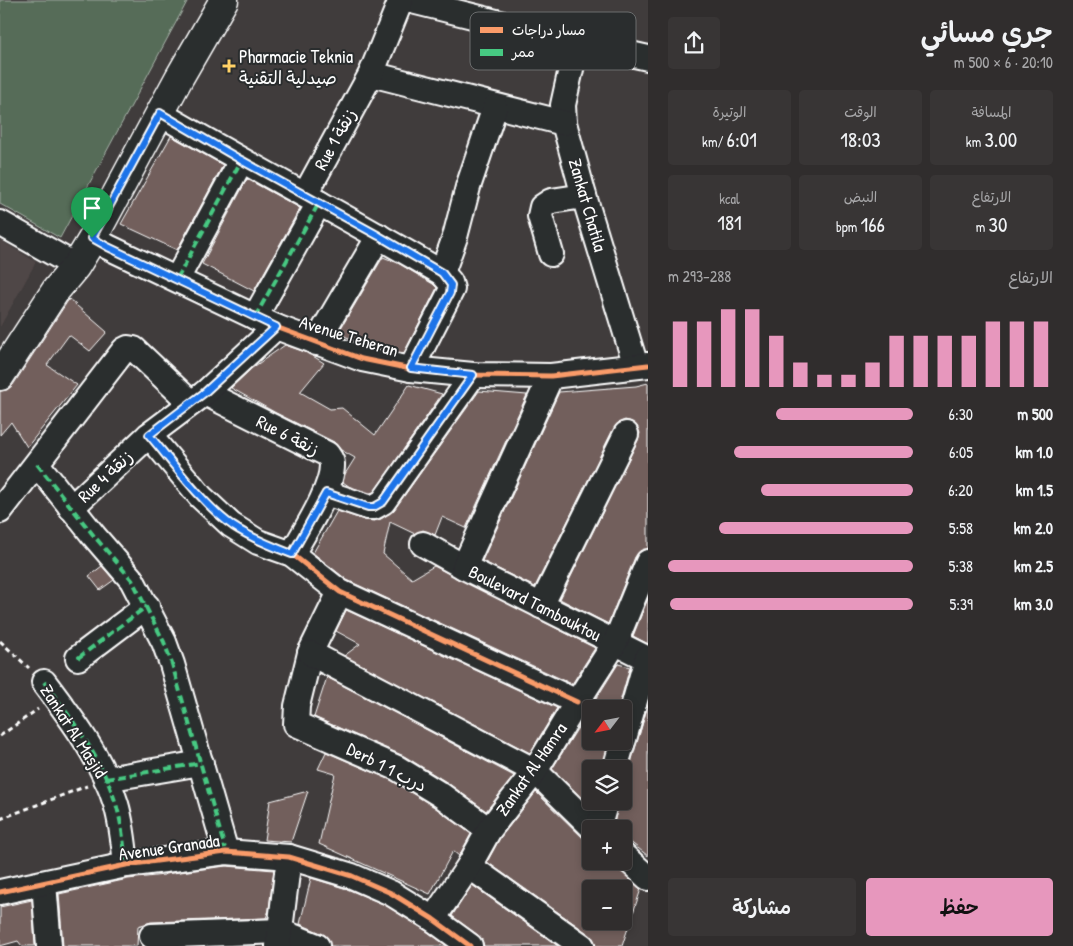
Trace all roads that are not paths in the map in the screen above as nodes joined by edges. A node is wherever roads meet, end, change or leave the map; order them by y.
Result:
1 (224, 0) edge
2 (401, 0) edge
3 (408, 0) edge
4 (470, 15) edge
5 (570, 70) edge
6 (371, 74) junction
7 (495, 106) junction
8 (160, 113) junction
9 (564, 124) junction
10 (241, 160) junction
11 (584, 196) junction
12 (312, 199) junction
13 (0, 223) edge
14 (379, 236) junction
15 (92, 238) junction
16 (551, 254) dead end
17 (76, 266) junction
18 (177, 279) junction
19 (446, 283) junction
20 (266, 322) junction
21 (316, 343) junction
22 (642, 366) edge
23 (411, 368) junction
24 (473, 375) junction
25 (0, 376) edge
26 (551, 376) junction
27 (198, 398) junction
28 (626, 434) dead end
29 (149, 435) junction
30 (37, 464) junction
31 (326, 493) junction
32 (71, 508) junction
33 (0, 511) edge
34 (424, 544) dead end
35 (292, 554) junction
36 (648, 562) edge
37 (464, 568) junction
38 (340, 592) junction
39 (147, 606) junction
40 (541, 606) junction
41 (616, 643) junction
42 (310, 653) junction
43 (78, 658) dead end
44 (647, 659) edge
45 (50, 690) road end
46 (577, 702) junction
47 (632, 710) edge
48 (201, 763) junction
49 (534, 771) junction
50 (106, 779) junction
51 (585, 820) edge
52 (489, 830) junction
53 (226, 852) junction
54 (288, 857) junction
55 (632, 863) edge
56 (126, 865) junction
57 (469, 866) junction
58 (648, 878) edge
59 (44, 883) junction
60 (0, 892) edge
61 (433, 919) junction
62 (152, 936) dead end
63 (279, 939) edge
64 (49, 946) edge
65 (317, 946) edge
66 (470, 946) edge
67 (582, 946) edge

1 - 8 street
2 - 6 street, Rue 1 زنقة
3 - 4 street
5 - 9 street, Zankat Chatila
6 - 7 street
6 - 12 street, Rue 1 زنقة
7 - 9 street
7 - 19 street
8 - 10 street
8 - 15 street
9 - 11 street, Zankat Chatila
10 - 12 street
10 - 18 street
11 - 16 street
11 - 22 street, Zankat Chatila
12 - 14 street
12 - 20 street, Rue 1 زنقة
13 - 17 street
14 - 19 street
14 - 21 street
15 - 17 street
15 - 18 street, Avenue Teheran
17 - 25 street
18 - 20 street, Avenue Teheran
19 - 23 street
20 - 21 street, Avenue Teheran
20 - 27 street, Rue 4 زنقة
21 - 23 street, Avenue Teheran
22 - 26 street, Avenue Teheran
23 - 24 street, Avenue Teheran
24 - 26 street, Avenue Teheran
24 - 31 street
26 - 37 street
27 - 29 street, Rue 4 زنقة
27 - 30 street, Rue 6 زنقة
27 - 31 street, Rue 6 زنقة
28 - 40 street
29 - 32 street, Rue 4 زنقة
29 - 35 street
30 - 32 street
30 - 33 street
31 - 35 street, Rue 6 زنقة
32 - 39 street
34 - 37 street, Boulevard Tambouktou
35 - 38 street
36 - 41 street, Zankat Al Hamra
37 - 40 street, Boulevard Tambouktou
38 - 42 street
38 - 46 street
39 - 43 street
39 - 48 street
40 - 41 street, Boulevard Tambouktou
41 - 44 street, Boulevard Tambouktou
41 - 46 street, Zankat Al Hamra
42 - 49 street
42 - 52 street, Derb 1 درب 1
44 - 47 street
45 - 50 street, Zankat Al Masjid
46 - 49 street, Zankat Al Hamra
48 - 50 street
48 - 53 street
49 - 51 street
49 - 52 street, Zankat Al Hamra
50 - 56 street, Zankat Al Masjid
52 - 57 street, Zankat Al Hamra
53 - 54 street, Avenue Granada
53 - 56 street, Avenue Granada
54 - 61 street, Avenue Granada
54 - 63 street
55 - 58 street
56 - 59 street, Avenue Granada
57 - 61 street, Zankat Al Hamra
57 - 67 street
59 - 60 street, Avenue Granada
59 - 64 street
61 - 66 street, Avenue Granada
62 - 63 street
63 - 65 street

